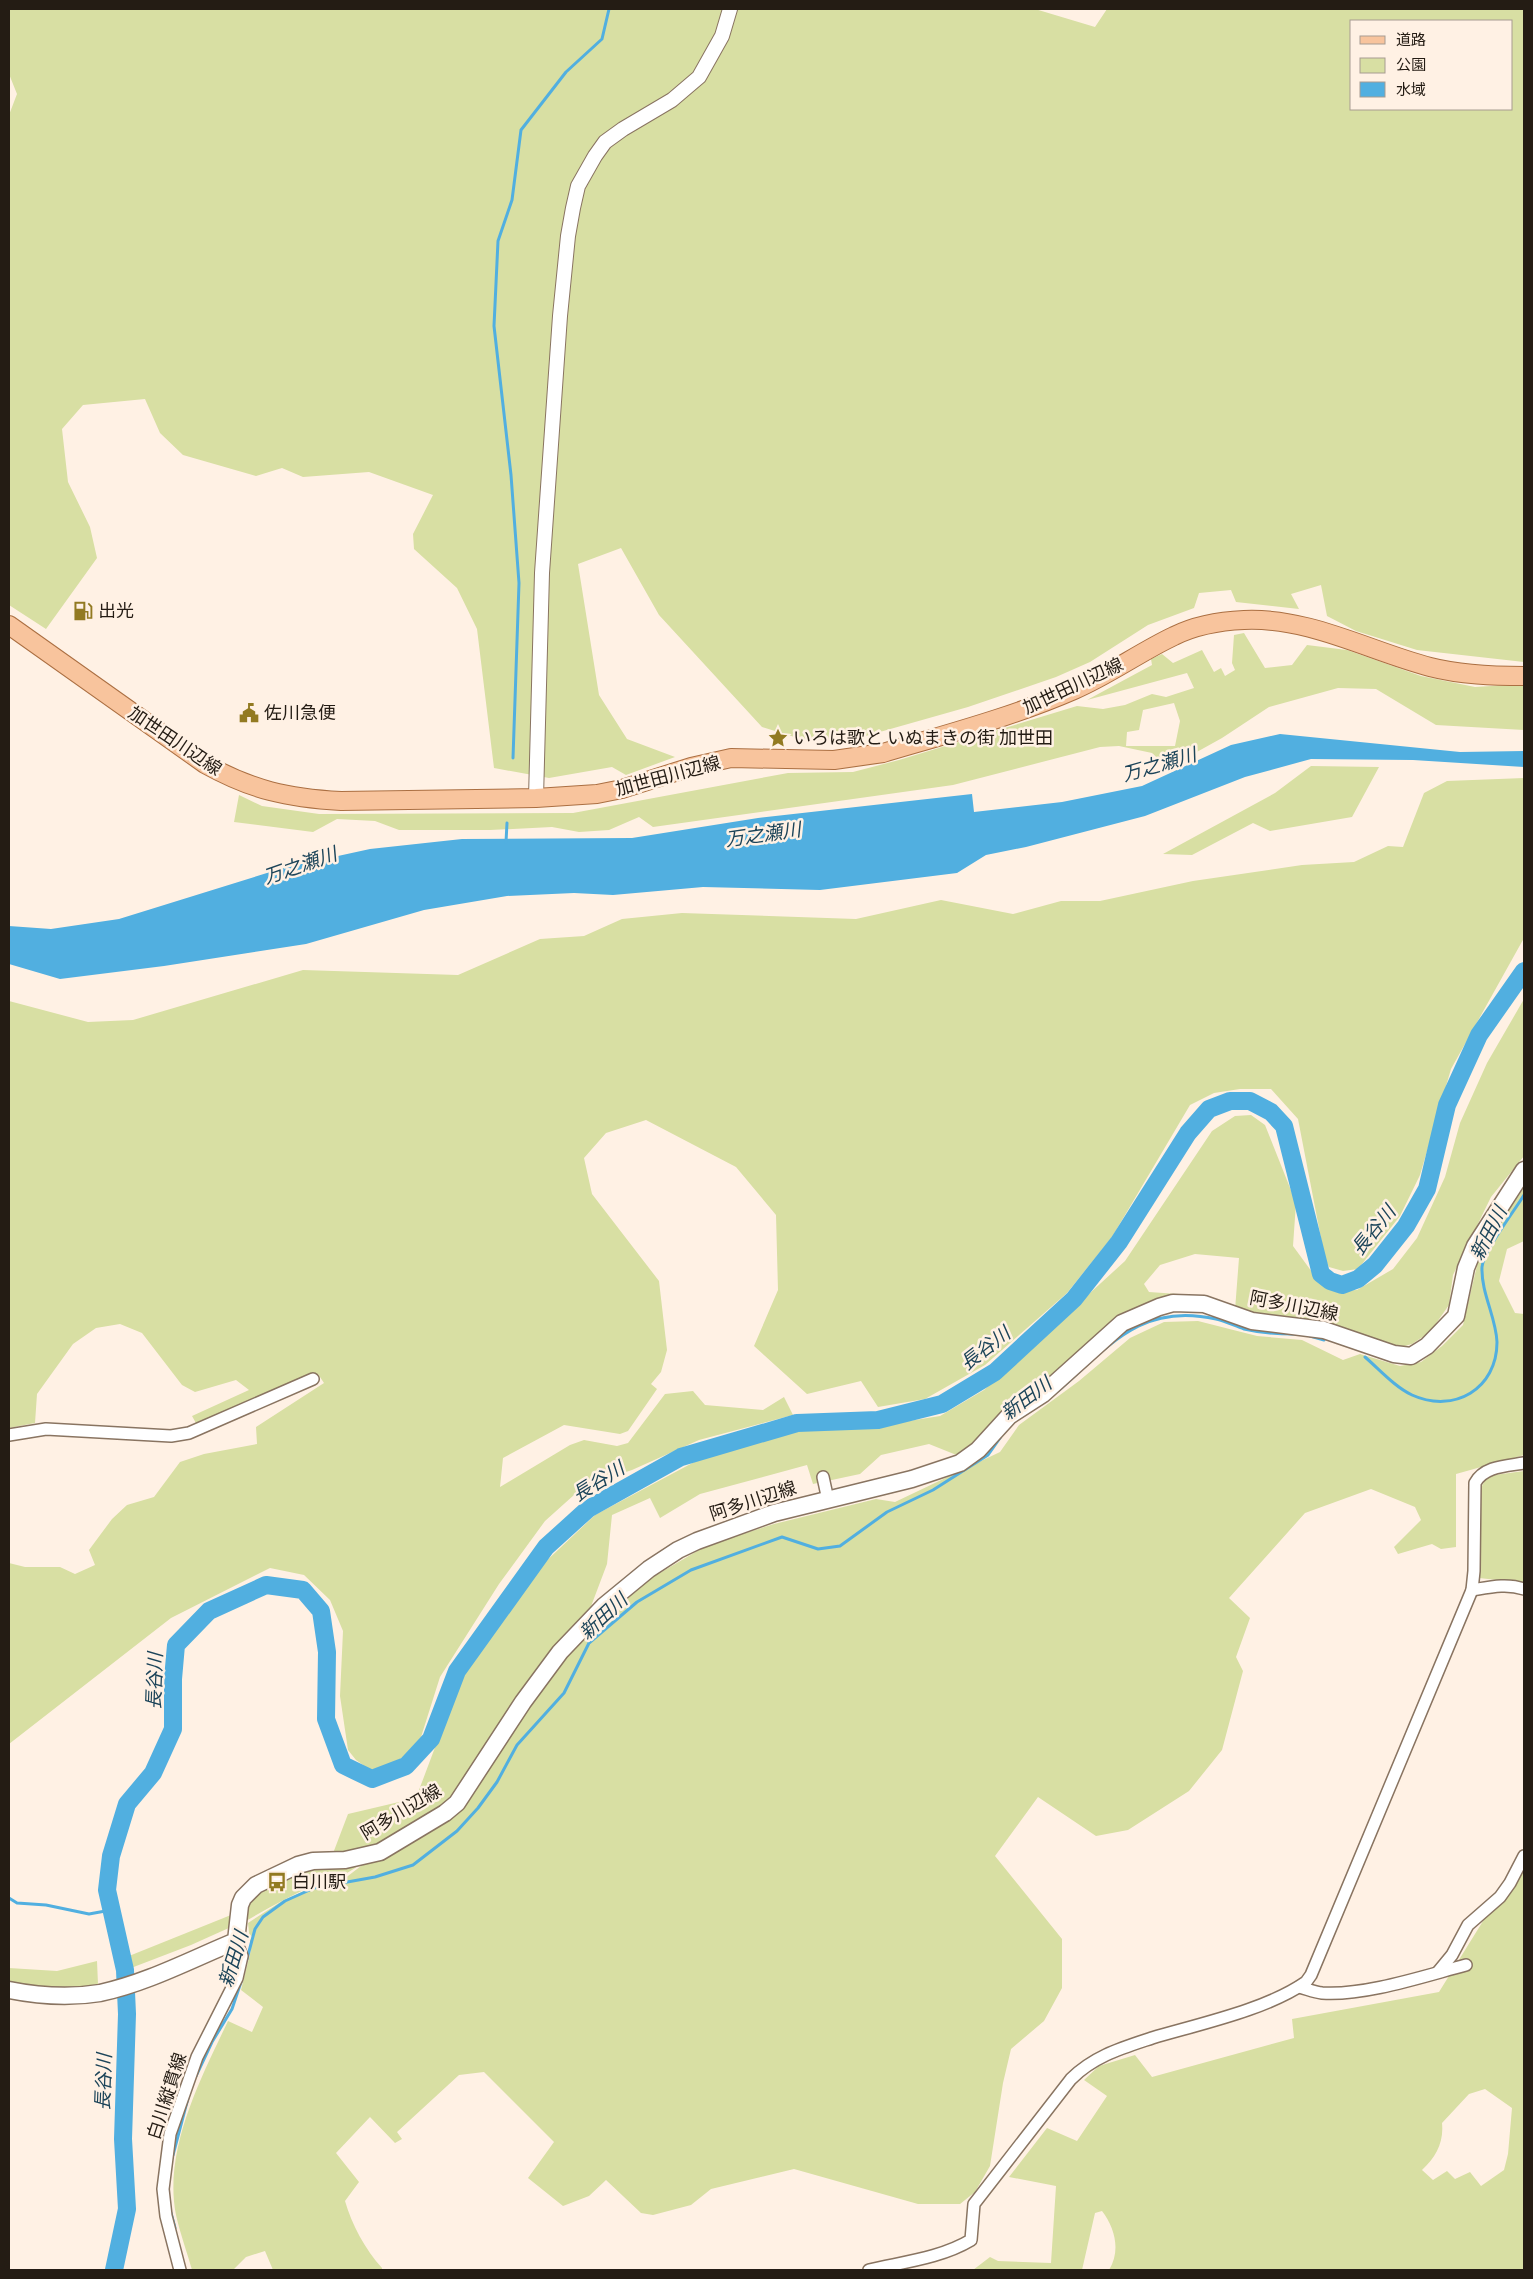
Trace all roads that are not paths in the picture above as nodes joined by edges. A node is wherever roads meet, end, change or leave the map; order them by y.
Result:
1 (730, 9) edge
2 (9, 625) edge
3 (1524, 676) edge
4 (536, 798) junction
5 (1524, 1170) edge
6 (313, 1379) dead end
7 (9, 1435) edge
8 (1524, 1462) edge
9 (823, 1477) dead end
10 (828, 1500) junction
11 (1524, 1589) edge
12 (1472, 1590) junction
13 (1524, 1856) edge
14 (236, 1941) junction
15 (1466, 1965) dead end
16 (1438, 1972) junction
17 (1299, 1987) junction
18 (9, 1990) edge
19 (180, 2270) edge
20 (870, 2270) edge

1 - 4 street
2 - 4 main road, 加世田川辺線
3 - 4 main road, 加世田川辺線
5 - 10 main road, 阿多川辺線
6 - 7 street
8 - 12 street
9 - 10 street
10 - 14 main road, 阿多川辺線
11 - 12 street
12 - 17 street
13 - 16 street
14 - 18 main road
14 - 19 street, 白川縦貫線
15 - 16 street
16 - 17 street
17 - 20 street

